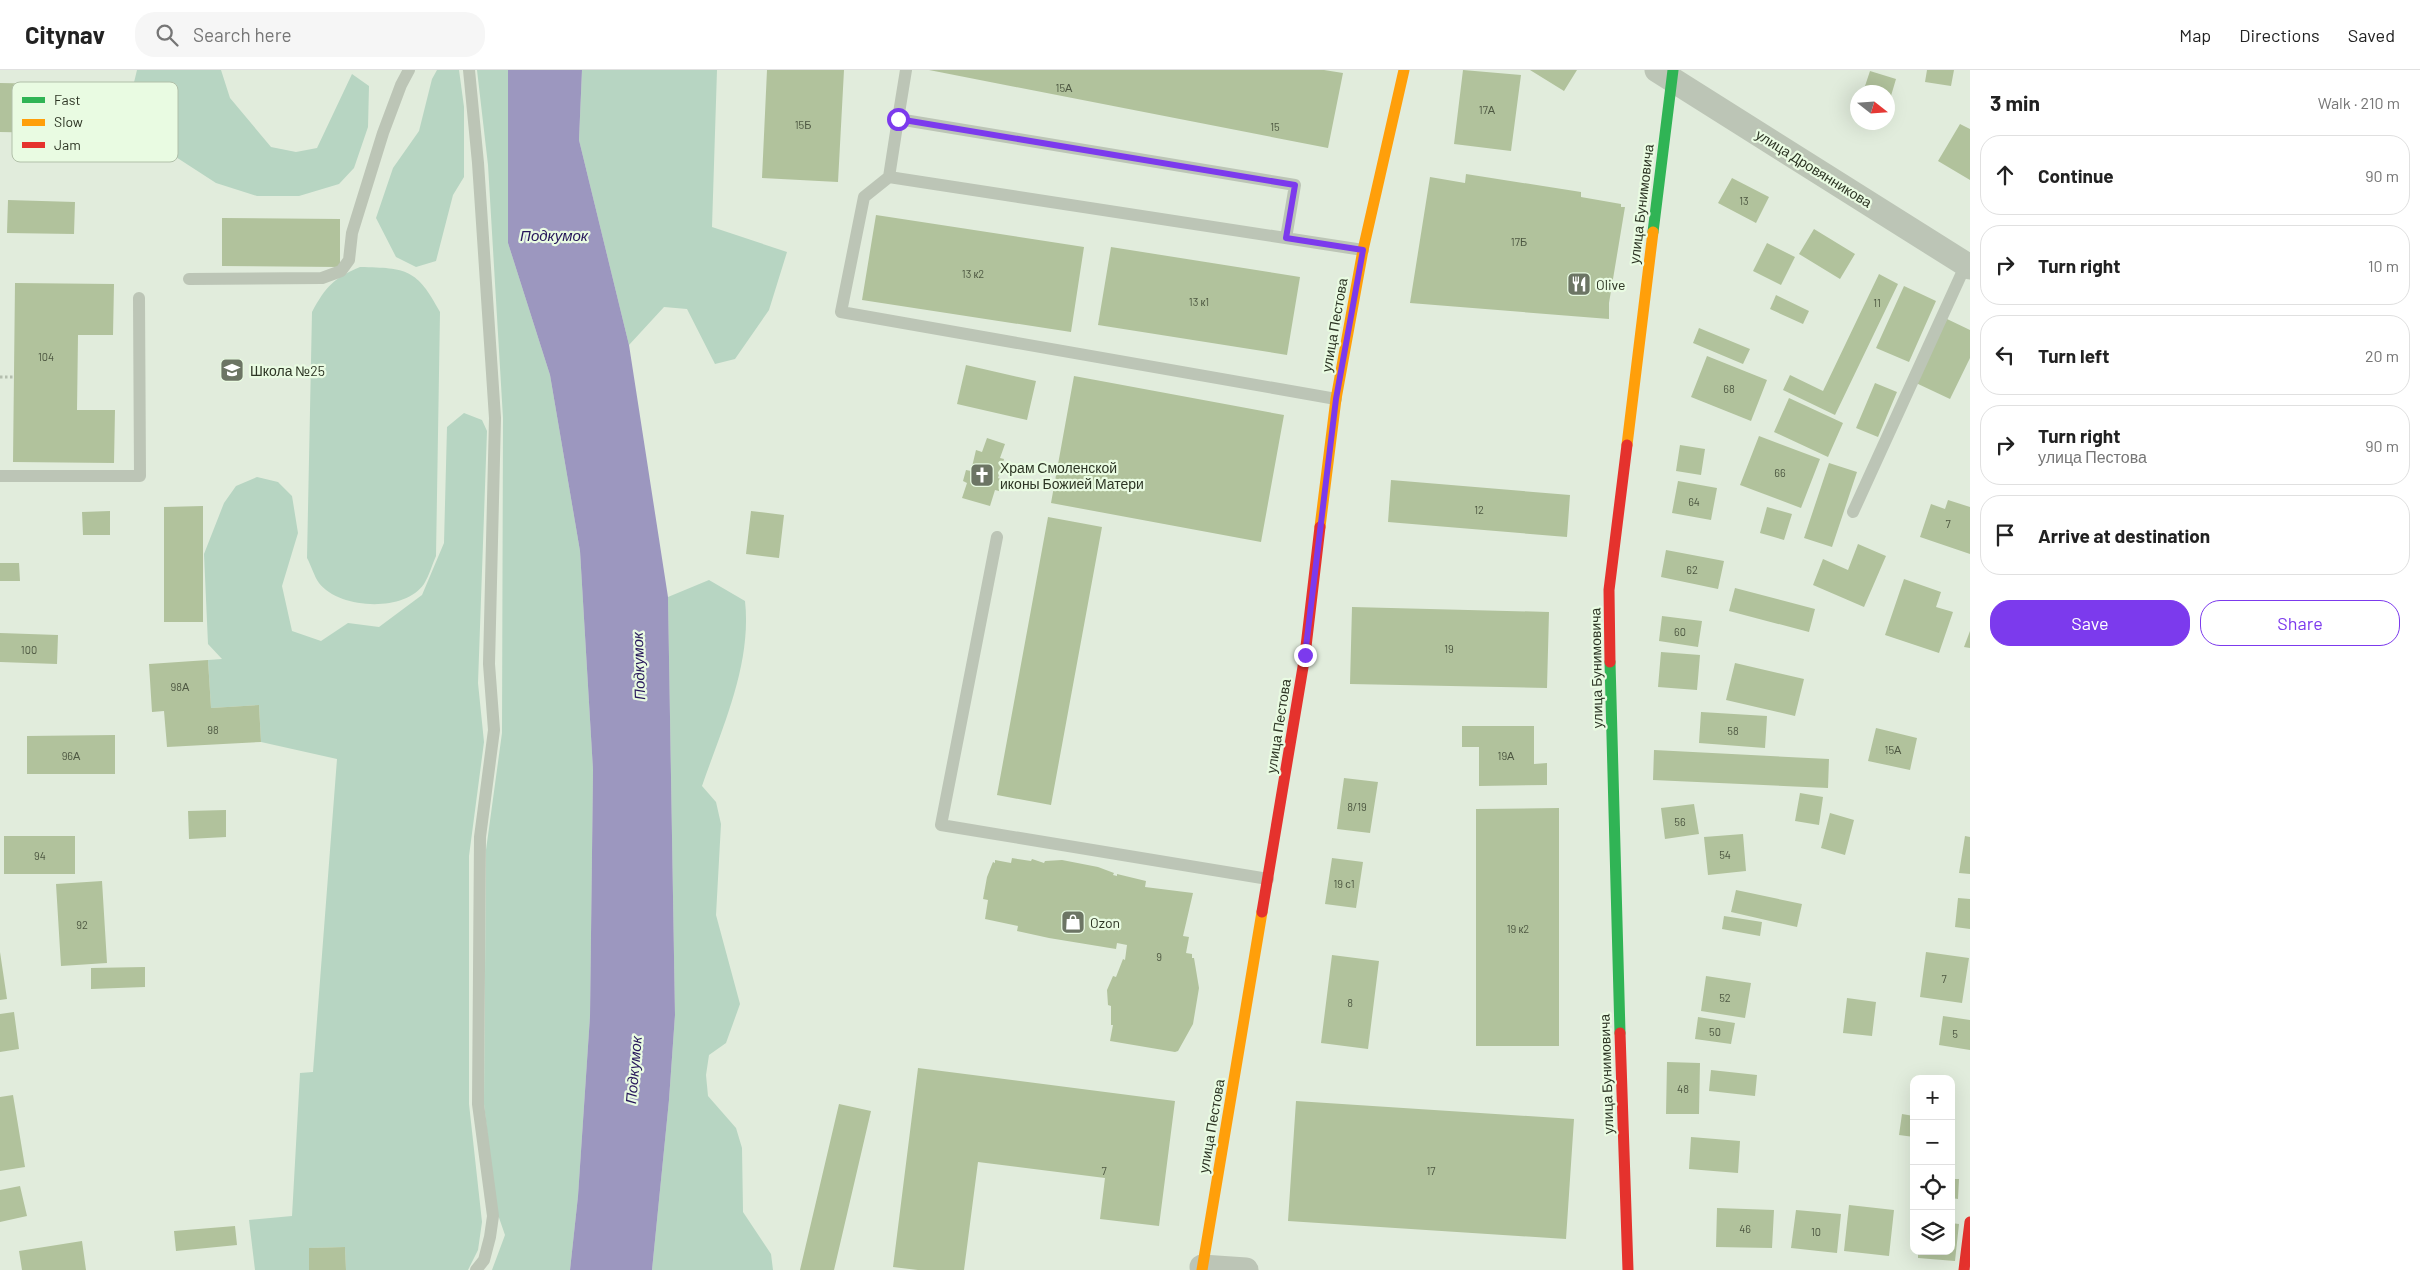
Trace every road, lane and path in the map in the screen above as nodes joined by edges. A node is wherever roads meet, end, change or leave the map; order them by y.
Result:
1 (409, 70) edge
2 (468, 70) edge
3 (906, 70) edge
4 (1404, 70) edge
5 (1667, 73) edge
6 (898, 119) junction
7 (889, 177) junction
8 (1286, 238) junction
9 (1363, 250) junction
10 (1968, 266) edge
11 (189, 279) dead end
12 (139, 298) dead end
13 (14, 377) dead end
14 (0, 378) edge
15 (1336, 399) junction
16 (0, 476) edge
17 (1854, 512) dead end
18 (997, 537) dead end
19 (1268, 879) junction
20 (1970, 1222) edge
21 (1202, 1268) edge
22 (476, 1270) edge
23 (1246, 1270) edge
24 (1628, 1270) edge
25 (1964, 1270) edge

1 - 11 lane
2 - 22 lane
3 - 6 lane
4 - 9 street, улица Пестова
5 - 10 street, улица Дровянникова
5 - 24 street, улица Бунимовича
6 - 7 lane
6 - 8 lane
7 - 8 lane
7 - 15 lane
8 - 9 lane
9 - 15 street, улица Пестова
10 - 17 lane
12 - 16 lane
13 - 14 path
15 - 19 street, улица Пестова
18 - 19 lane
19 - 21 street, улица Пестова
20 - 25 street
21 - 23 street

